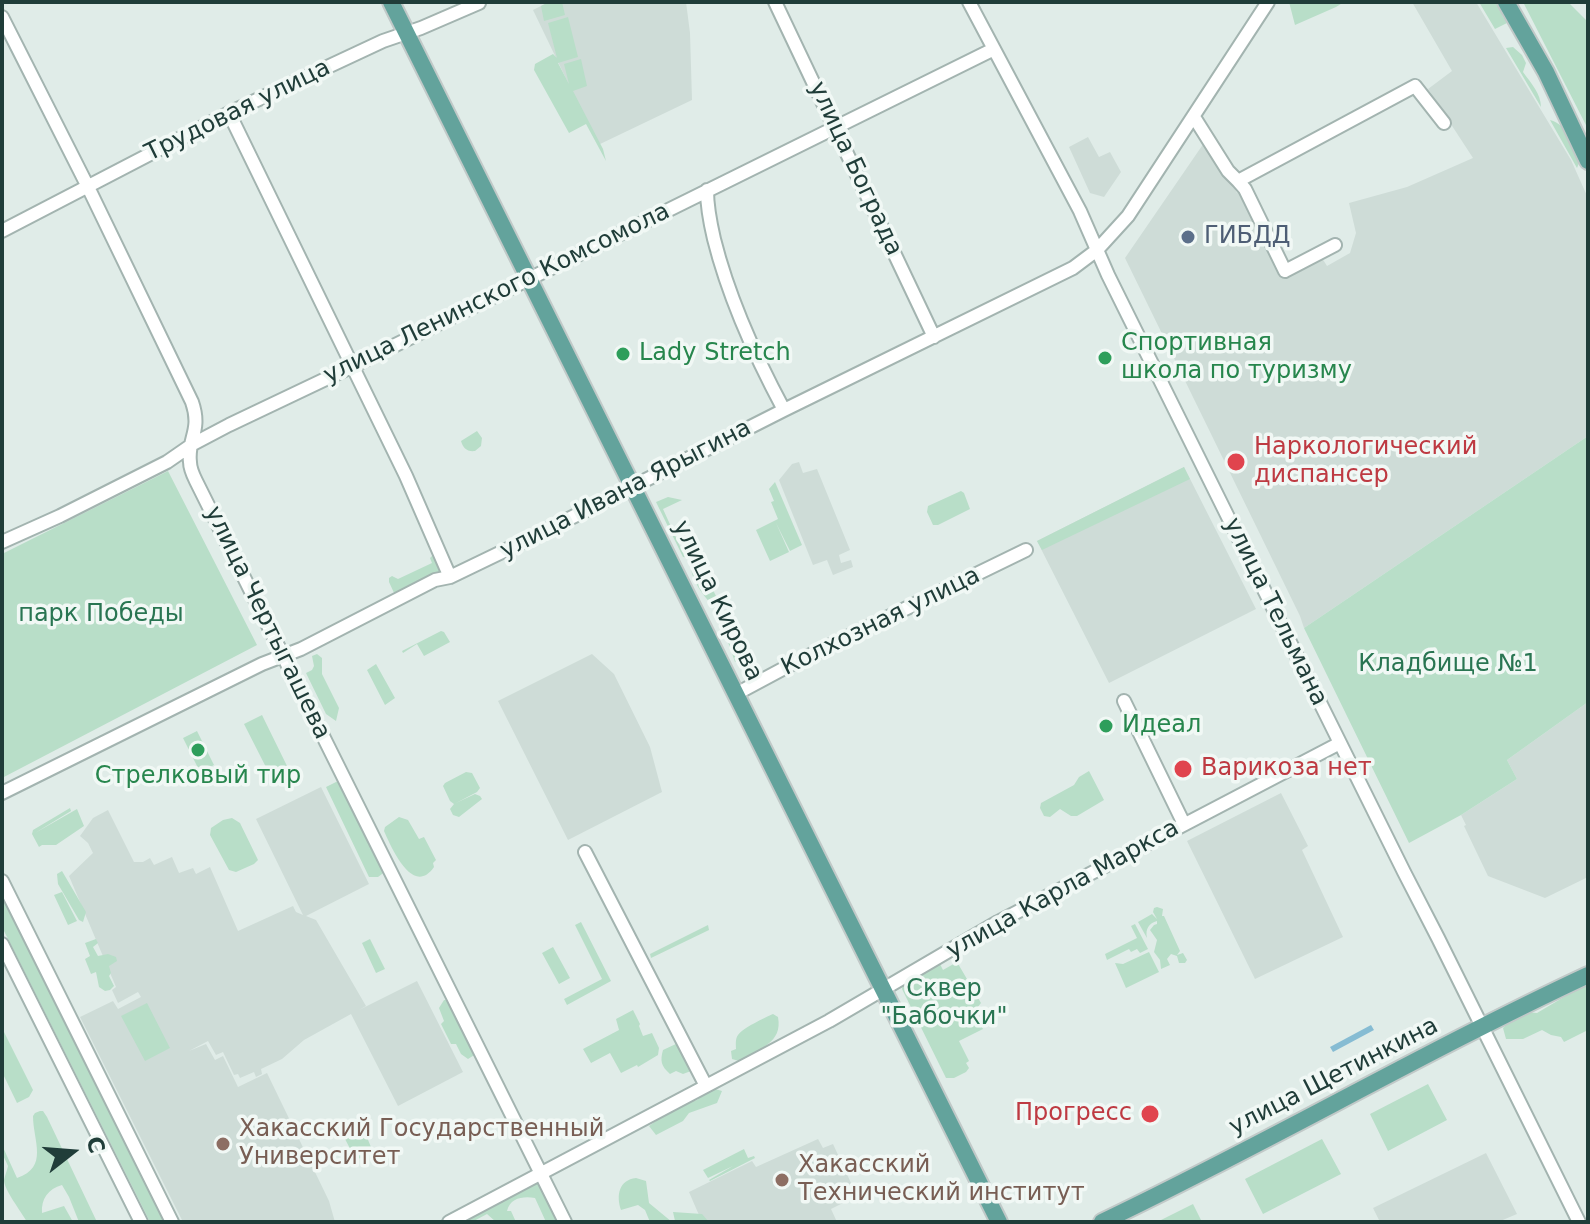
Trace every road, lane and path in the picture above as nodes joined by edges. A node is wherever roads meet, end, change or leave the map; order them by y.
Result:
1 (391, 2) edge
2 (775, 2) edge
3 (969, 2) edge
4 (1268, 2) edge
5 (1506, 2) edge
6 (479, 3) edge
7 (2, 17) edge
8 (406, 33) junction
9 (994, 49) junction
10 (229, 113) junction
11 (1194, 117) junction
12 (1444, 123) dead end
13 (836, 128) junction
14 (1588, 161) edge
15 (1238, 181) junction
16 (88, 187) junction
17 (707, 190) junction
18 (2, 231) edge
19 (1335, 245) dead end
20 (1097, 250) junction
21 (528, 278) junction
22 (934, 337) junction
23 (353, 366) junction
24 (784, 410) junction
25 (193, 444) junction
26 (633, 486) junction
27 (2, 542) edge
28 (1026, 550) dead end
29 (450, 577) junction
30 (283, 656) junction
31 (736, 694) junction
32 (1124, 701) dead end
33 (1340, 743) junction
34 (2, 793) edge
35 (1184, 824) junction
36 (585, 852) dead end
37 (2, 881) edge
38 (2, 944) edge
39 (1588, 975) edge
40 (883, 990) junction
41 (1482, 1027) junction
42 (706, 1086) junction
43 (542, 1173) junction
44 (141, 1222) edge
45 (172, 1222) edge
46 (449, 1222) edge
47 (565, 1222) edge
48 (999, 1222) edge
49 (1102, 1222) edge
50 (1579, 1222) edge

1 - 8 main road, улица Кирова
2 - 13 street, улица Бограда
3 - 9 street, улица Тельмана
4 - 11 street, улица Ивана Ярыгина
5 - 14 main road
6 - 8 street, Трудовая улица
7 - 16 street, улица Чертыгашева
8 - 10 street, Трудовая улица
8 - 21 main road, улица Кирова
9 - 13 street, улица Ленинского Комсомола
9 - 20 street, улица Тельмана
10 - 16 street, Трудовая улица
10 - 23 street
11 - 15 street
11 - 20 street, улица Ивана Ярыгина
12 - 15 street
13 - 17 street, улица Ленинского Комсомола
13 - 22 street, улица Бограда
15 - 19 street
16 - 18 street, Трудовая улица
16 - 25 street, улица Чертыгашева
17 - 21 street, улица Ленинского Комсомола
17 - 24 street
20 - 22 street, улица Ивана Ярыгина
20 - 33 street, улица Тельмана
21 - 23 street, улица Ленинского Комсомола
21 - 26 main road, улица Кирова
22 - 24 street, улица Ивана Ярыгина
23 - 25 street, улица Ленинского Комсомола
23 - 29 street
24 - 26 street, улица Ивана Ярыгина
25 - 27 street, улица Ленинского Комсомола
25 - 30 street, улица Чертыгашева
26 - 29 street, улица Ивана Ярыгина
26 - 31 main road, улица Кирова
28 - 31 street, Колхозная улица
29 - 30 street, улица Ивана Ярыгина
30 - 34 street, улица Ивана Ярыгина
30 - 43 street, улица Чертыгашева
31 - 40 main road, улица Кирова
32 - 35 street
33 - 35 street, улица Карла Маркса
33 - 41 street, улица Тельмана
35 - 40 street, улица Карла Маркса
36 - 42 street
37 - 45 street
38 - 44 street
39 - 41 main road, улица Щетинкина
40 - 42 street, улица Карла Маркса
40 - 48 main road, улица Кирова
41 - 49 main road, улица Щетинкина
41 - 50 street, улица Тельмана
42 - 43 street, улица Карла Маркса
43 - 46 street, улица Карла Маркса
43 - 47 street, улица Чертыгашева

